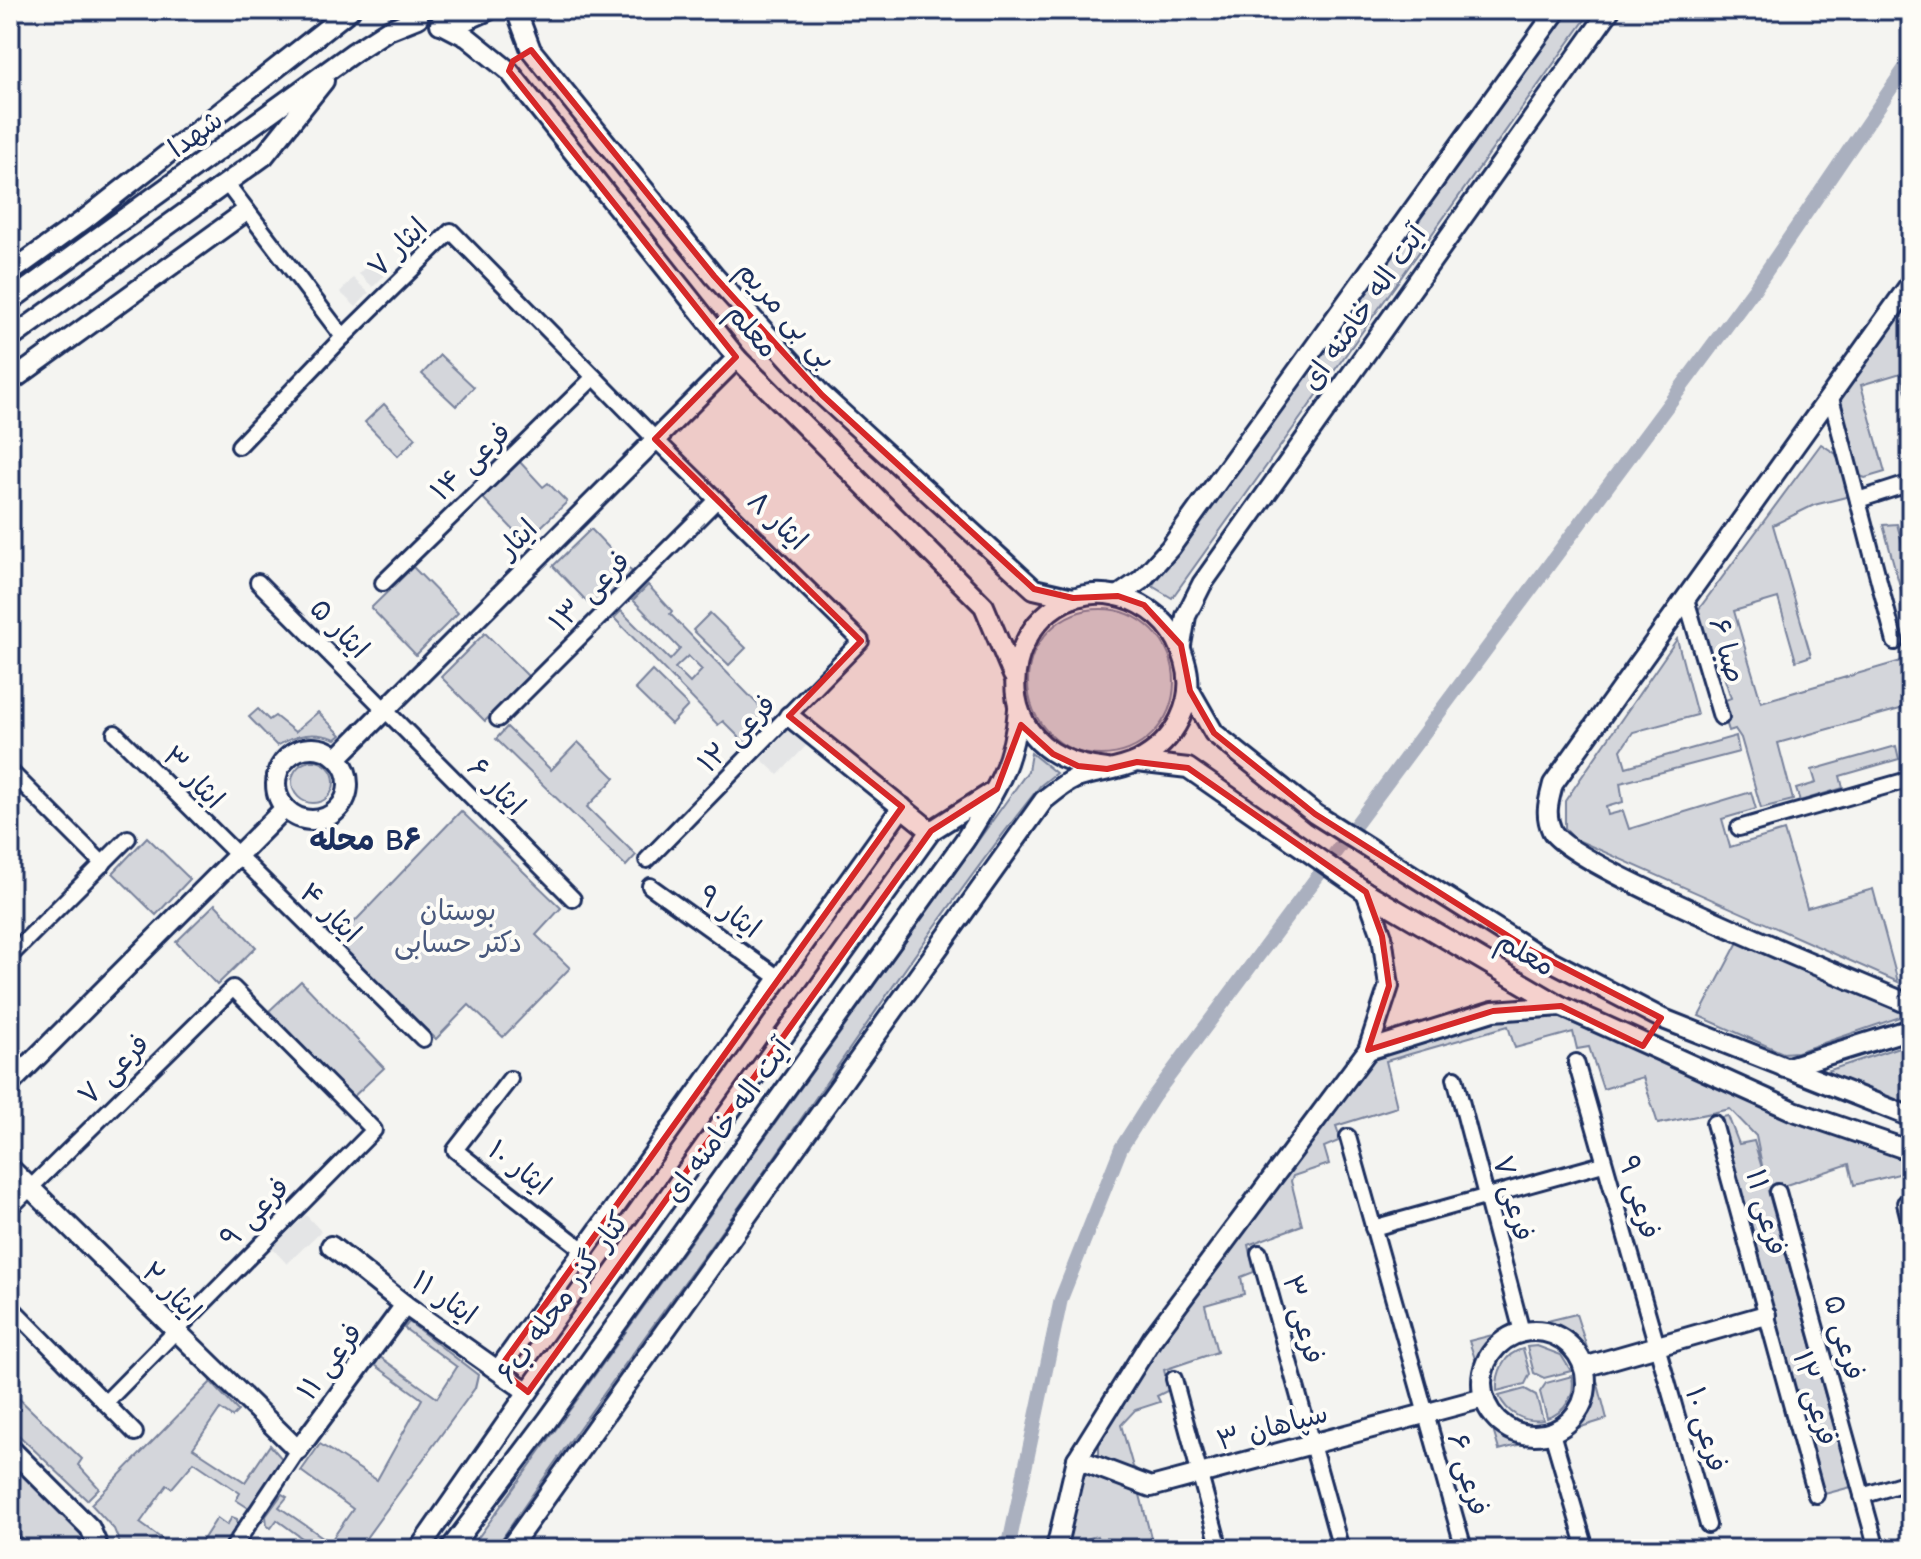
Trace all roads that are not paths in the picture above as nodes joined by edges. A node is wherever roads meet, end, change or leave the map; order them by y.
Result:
1 (350, 10) edge
2 (489, 10) edge
3 (516, 10) edge
4 (1557, 10) edge
5 (1610, 10) edge
6 (411, 14) edge
7 (334, 24) junction
8 (442, 24) junction
9 (531, 50) junction
10 (354, 52) junction
11 (337, 64) junction
12 (509, 71) junction
13 (227, 184) junction
14 (245, 212) junction
15 (10, 273) edge
16 (1911, 283) edge
17 (10, 301) edge
18 (343, 337) junction
19 (10, 339) edge
20 (737, 358) junction
21 (594, 377) junction
22 (10, 382) edge
23 (1830, 394) junction
24 (655, 439) junction
25 (239, 446) dead end
26 (1911, 483) edge
27 (717, 500) junction
28 (1858, 500) junction
29 (258, 582) dead end
30 (383, 583) dead end
31 (1118, 596) junction
32 (1073, 598) junction
33 (1686, 599) junction
34 (861, 641) joint
35 (1895, 642) dead end
36 (1181, 645) junction
37 (1014, 677) junction
38 (1190, 691) junction
39 (1018, 709) junction
40 (384, 710) junction
41 (789, 716) junction
42 (1721, 717) dead end
43 (498, 719) dead end
44 (115, 733) dead end
45 (337, 758) junction
46 (1137, 762) junction
47 (1107, 769) junction
48 (10, 771) edge
49 (1911, 779) edge
50 (997, 789) junction
51 (902, 807) junction
52 (285, 808) junction
53 (1739, 828) dead end
54 (931, 831) junction
55 (128, 838) dead end
56 (236, 857) junction
57 (647, 860) dead end
58 (103, 864) junction
59 (650, 886) dead end
60 (1366, 892) junction
61 (573, 899) dead end
62 (10, 956) edge
63 (780, 979) junction
64 (1911, 1005) edge
65 (1561, 1006) junction
66 (1661, 1018) junction
67 (1911, 1029) edge
68 (423, 1039) dead end
69 (1643, 1046) junction
70 (1368, 1050) junction
71 (1576, 1062) dead end
72 (1785, 1068) junction
73 (1455, 1078) dead end
74 (510, 1079) dead end
75 (10, 1084) edge
76 (1911, 1117) edge
77 (1714, 1123) dead end
78 (374, 1130) joint
79 (1348, 1137) dead end
80 (1911, 1151) edge
81 (1603, 1164) junction
82 (10, 1168) edge
83 (31, 1189) junction
84 (1778, 1192) dead end
85 (1488, 1198) junction
86 (1905, 1203) dead end
87 (10, 1208) edge
88 (1911, 1227) edge
89 (1373, 1228) junction
90 (331, 1246) dead end
91 (586, 1252) junction
92 (1259, 1253) dead end
93 (405, 1305) junction
94 (10, 1306) edge
95 (1766, 1315) junction
96 (174, 1332) junction
97 (1522, 1332) junction
98 (1655, 1347) junction
99 (1584, 1367) junction
100 (499, 1369) junction
101 (1174, 1379) dead end
102 (528, 1392) junction
103 (1484, 1398) junction
104 (105, 1403) junction
105 (1425, 1413) junction
106 (135, 1433) dead end
107 (1552, 1433) junction
108 (1311, 1444) junction
109 (10, 1448) edge
110 (298, 1450) junction
111 (1077, 1459) junction
112 (1200, 1474) junction
113 (1911, 1481) edge
114 (1816, 1495) dead end
115 (1862, 1496) junction
116 (1708, 1525) dead end
117 (10, 1544) edge
118 (16, 1549) edge
119 (99, 1549) edge
120 (232, 1549) edge
121 (419, 1549) edge
122 (450, 1549) edge
123 (509, 1549) edge
124 (1056, 1549) edge
125 (1220, 1549) edge
126 (1341, 1549) edge
127 (1464, 1549) edge
128 (1586, 1549) edge
129 (1877, 1549) edge

1 - 7 main road, شهدا
2 - 8 main road
3 - 9 main road, بی بی مریم
4 - 31 main road, آیت اله خامنه ای
5 - 36 main road, آیت اله خامنه ای
6 - 8 main road
6 - 10 main road, شهدا
7 - 10 main road
7 - 15 main road, شهدا
8 - 12 main road, معلم
9 - 12 main road
9 - 32 main road, بی بی مریم
10 - 11 main road, شهدا
11 - 13 main road
11 - 17 main road, شهدا
12 - 20 main road, معلم
13 - 14 street
13 - 19 main road
14 - 18 street
14 - 22 main road
16 - 23 main road
18 - 21 street, ایثار ۷
18 - 25 street
20 - 24 main road, ایثار
20 - 37 main road, معلم
21 - 24 street, ایثار ۷
21 - 30 street, فرعی ۱۴
23 - 28 street
23 - 33 main road
24 - 27 street, ایثار ۸
24 - 40 main road, ایثار
26 - 28 street
27 - 34 street, ایثار ۸
27 - 43 street, فرعی ۱۳
28 - 35 street
29 - 40 street, ایثار ۵
31 - 32 main road
31 - 36 main road
32 - 37 main road
33 - 42 street, صبا ۶
33 - 64 main road
34 - 41 street, فرعی ۱۲
36 - 38 main road
37 - 39 main road
38 - 46 main road
38 - 66 main road, معلم
39 - 47 main road
39 - 50 main road, آیت اله خامنه ای
40 - 45 main road, ایثار
40 - 61 street, ایثار ۶
41 - 51 main road
41 - 57 street, فرعی ۱۲
44 - 56 street, ایثار ۳
45 - 52 main road
45 - 52 main road
46 - 47 main road
46 - 60 main road, معلم
47 - 123 main road
48 - 58 street
49 - 53 street
50 - 54 main road, کنار گذر محله ب۶
50 - 122 main road, آیت اله خامنه ای
51 - 54 main road
51 - 63 main road
52 - 56 main road
54 - 102 main road, کنار گذر محله ب۶
55 - 58 street
56 - 68 street, ایثار ۴
56 - 75 main road
58 - 62 street
59 - 63 street, ایثار ۹
60 - 65 main road, معلم
60 - 70 main road
63 - 91 main road
65 - 69 main road, معلم
65 - 70 main road
66 - 69 main road
66 - 72 main road, معلم
67 - 72 main road
69 - 80 main road, معلم
70 - 111 main road
71 - 81 street, فرعی ۹
72 - 76 main road, معلم
73 - 85 street, فرعی ۷
74 - 91 street, ایثار ۱۰
77 - 95 street, فرعی ۱۱
78 - 83 street, فرعی ۷
78 - 96 street, فرعی ۹
79 - 89 street
81 - 85 street
81 - 98 street, فرعی ۹
82 - 83 main road, ایثار ۲
83 - 87 street
83 - 96 main road, ایثار ۲
84 - 115 street, فرعی ۵
85 - 89 street
85 - 97 street, فرعی ۷
86 - 88 street
89 - 105 street
90 - 93 main road, ایثار ۱۱
91 - 100 main road
92 - 108 street, فرعی ۳
93 - 100 main road, ایثار ۱۱
93 - 110 main road, فرعی ۱۱
94 - 104 street
95 - 98 main road
95 - 114 street, فرعی ۱۲
96 - 104 street, فرعی ۹
96 - 110 main road, ایثار ۲
97 - 99 main road
97 - 103 main road
98 - 99 main road
98 - 116 street, فرعی ۱۰
99 - 107 main road
100 - 102 main road, ایثار ۱۱
101 - 112 street
102 - 121 main road, کنار گذر محله ب۶
103 - 105 main road, سپاهان ۳
103 - 107 main road
104 - 106 street
105 - 108 main road, سپاهان ۳
105 - 127 street, فرعی ۶
107 - 128 street
108 - 112 main road, سپاهان ۳
108 - 126 street, فرعی ۳
109 - 119 main road
110 - 120 street
111 - 112 main road, سپاهان ۳
111 - 124 main road
112 - 125 street
113 - 115 street
115 - 129 street
117 - 118 main road

